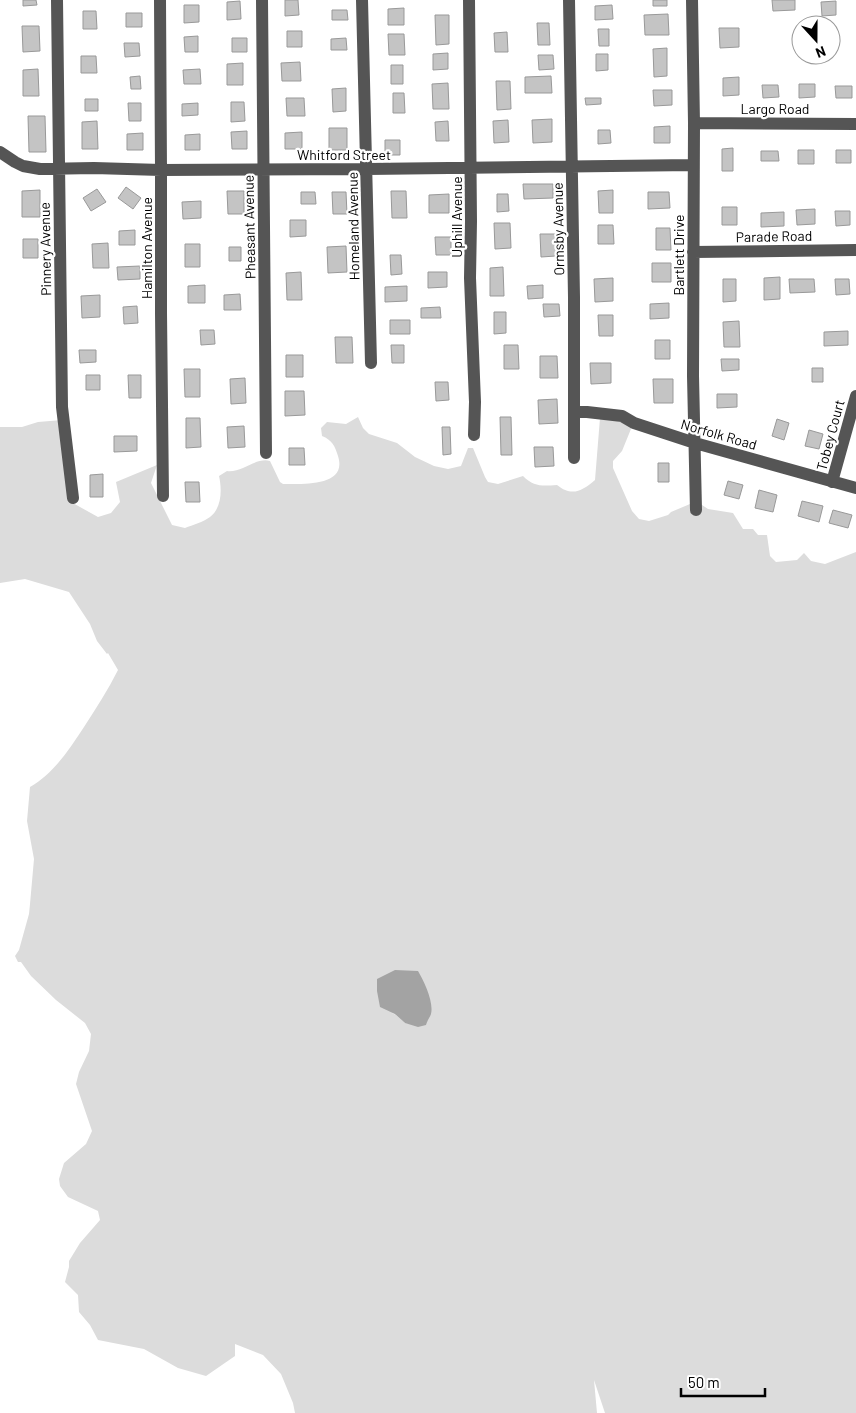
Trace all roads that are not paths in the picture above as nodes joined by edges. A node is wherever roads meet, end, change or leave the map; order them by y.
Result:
1 (57, 0) edge
2 (160, 0) edge
3 (262, 0) edge
4 (362, 0) edge
5 (468, 0) edge
6 (569, 0) edge
7 (692, 0) edge
8 (694, 123) junction
9 (856, 124) edge
10 (0, 152) edge
11 (693, 165) junction
12 (59, 168) junction
13 (471, 168) junction
14 (572, 168) junction
15 (263, 169) junction
16 (367, 169) junction
17 (161, 170) junction
18 (856, 250) edge
19 (693, 252) junction
20 (371, 362) dead end
21 (856, 396) edge
22 (575, 412) junction
23 (474, 435) dead end
24 (695, 443) junction
25 (266, 453) dead end
26 (574, 458) dead end
27 (832, 482) junction
28 (856, 488) edge
29 (164, 496) dead end
30 (73, 498) dead end
31 (696, 510) dead end

1 - 12 street, Pinnery Avenue
2 - 17 street, Hamilton Avenue
3 - 15 street, Pheasant Avenue
4 - 16 street, Homeland Avenue
5 - 13 street, Uphill Avenue
6 - 14 street, Ormsby Avenue
7 - 8 street, Bartlett Drive
8 - 9 street, Largo Road
8 - 11 street, Bartlett Drive
10 - 12 street, Whitford Street
11 - 14 street, Whitford Street
11 - 19 street, Bartlett Drive
12 - 17 street, Whitford Street
12 - 30 street, Pinnery Avenue
13 - 14 street, Whitford Street
13 - 16 street, Whitford Street
13 - 23 street, Uphill Avenue
14 - 22 street, Ormsby Avenue
15 - 16 street, Whitford Street
15 - 17 street, Whitford Street
15 - 25 street, Pheasant Avenue
16 - 20 street, Homeland Avenue
17 - 29 street, Hamilton Avenue
18 - 19 street, Parade Road
19 - 24 street, Bartlett Drive
21 - 27 street, Tobey Court
22 - 24 street, Norfolk Road
22 - 26 street, Ormsby Avenue
24 - 27 street, Norfolk Road
24 - 31 street, Bartlett Drive
27 - 28 street, Norfolk Road

